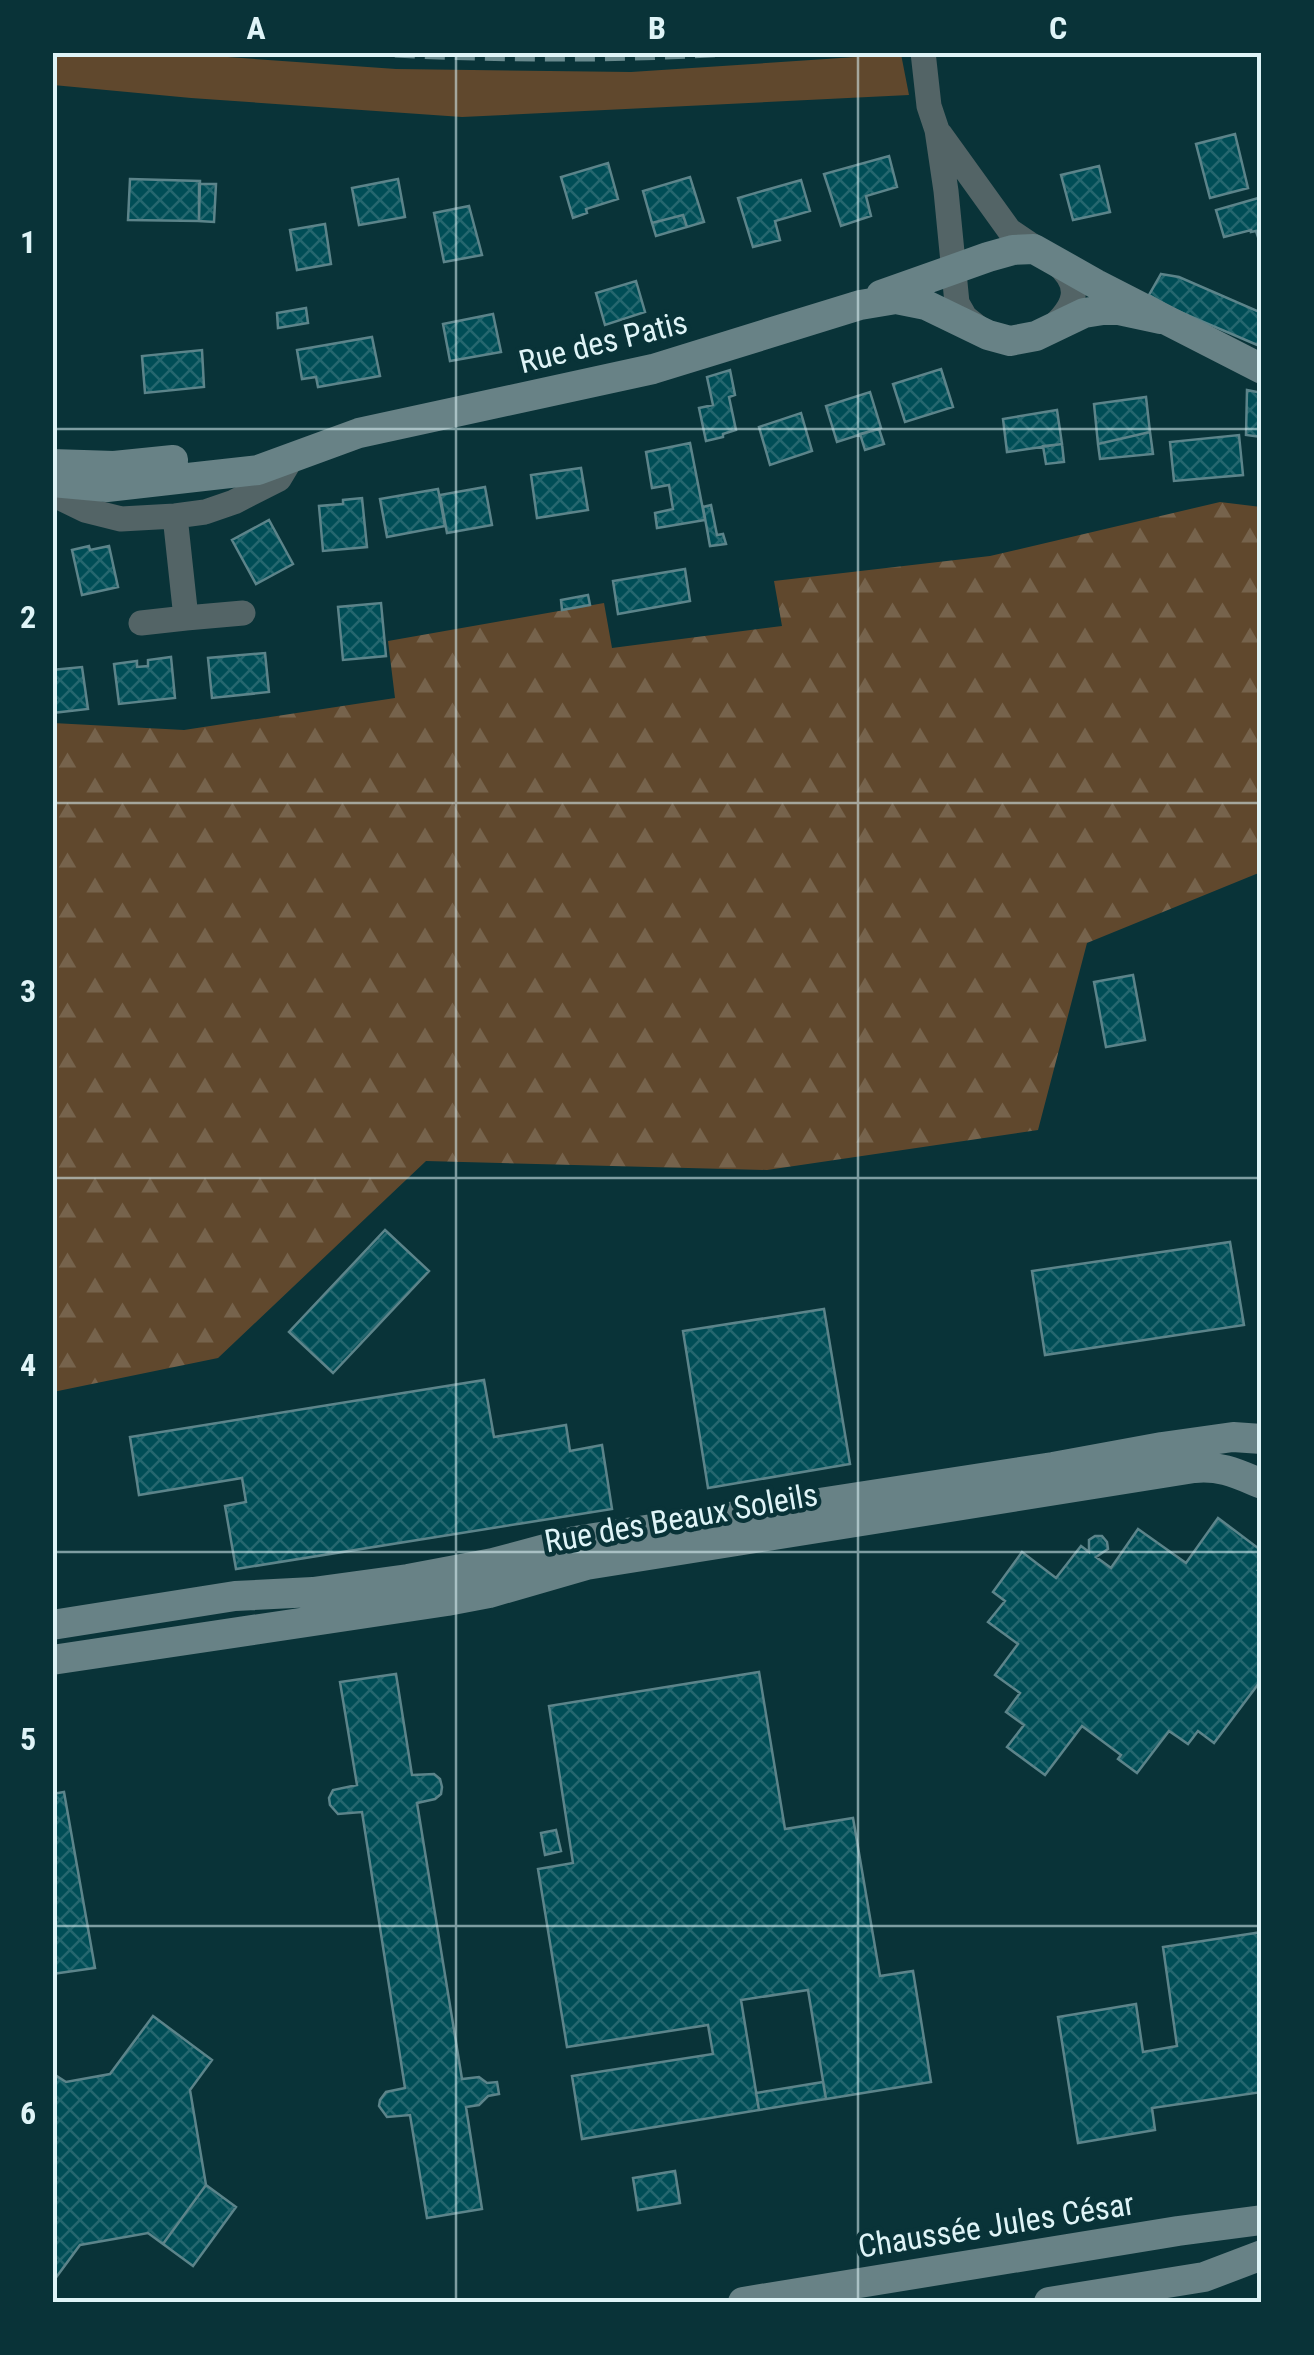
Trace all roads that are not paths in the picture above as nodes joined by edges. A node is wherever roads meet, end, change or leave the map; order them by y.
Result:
1 (923, 52) edge
2 (937, 130) junction
3 (1047, 255) junction
4 (952, 268) junction
5 (860, 305) junction
6 (1162, 318) junction
7 (1051, 328) junction
8 (988, 335) junction
9 (1262, 368) edge
10 (358, 432) junction
11 (291, 459) junction
12 (52, 464) edge
13 (52, 482) edge
14 (52, 494) edge
15 (175, 516) junction
16 (243, 614) dead end
17 (186, 618) junction
18 (141, 623) dead end
19 (1262, 1438) edge
20 (1262, 1484) edge
21 (52, 1625) edge
22 (52, 1660) edge
23 (1262, 2220) edge
24 (1262, 2256) edge
25 (742, 2302) edge
26 (1049, 2302) edge

1 - 2 street
2 - 3 street
2 - 4 street
3 - 4 main road, Rue des Patis
3 - 6 main road, Rue des Patis
3 - 7 street
4 - 5 main road, Rue des Patis
4 - 8 street
5 - 8 main road, Rue des Patis
5 - 10 main road, Rue des Patis
6 - 7 main road, Rue des Patis
6 - 9 main road, Rue des Patis
7 - 8 main road, Rue des Patis
10 - 11 main road, Rue des Patis
10 - 12 main road, Rue des Patis
11 - 13 main road, Rue des Patis
11 - 15 street
14 - 15 street
15 - 17 street
16 - 17 street
17 - 18 street
19 - 21 main road, Rue des Beaux Soleils
20 - 22 main road, Rue des Beaux Soleils
23 - 25 main road, Chaussée Jules César
24 - 26 main road

